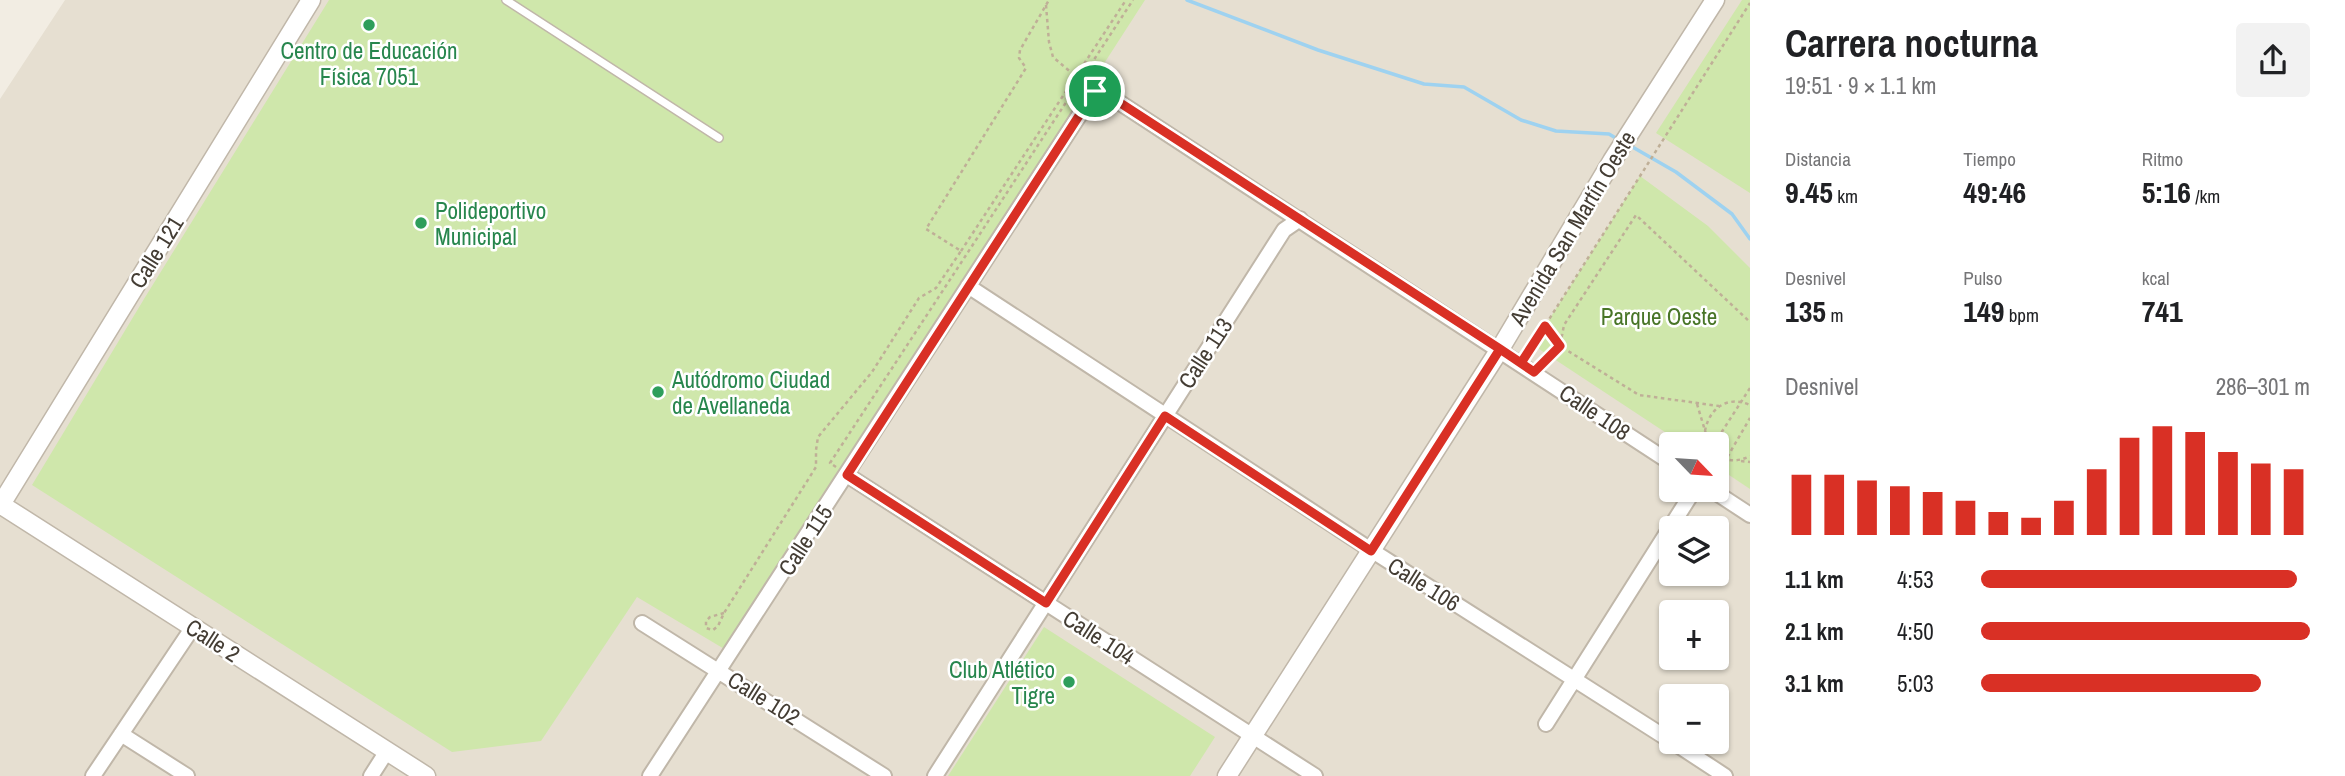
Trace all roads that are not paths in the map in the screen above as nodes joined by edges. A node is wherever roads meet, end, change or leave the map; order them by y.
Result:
1 (311, 0) edge
2 (506, 0) edge
3 (1715, 0) edge
4 (1095, 91) joint
5 (719, 138) dead end
6 (1300, 219) junction
7 (968, 286) junction
8 (1500, 349) junction
9 (1165, 416) junction
10 (1659, 455) edge
11 (847, 475) junction
12 (1729, 501) edge
13 (1685, 502) edge
14 (0, 505) edge
15 (1750, 515) edge
16 (1371, 551) junction
17 (1046, 603) junction
18 (642, 623) dead end
19 (193, 627) junction
20 (720, 671) junction
21 (1574, 678) junction
22 (1546, 724) dead end
23 (121, 734) junction
24 (1659, 734) edge
25 (1253, 736) junction
26 (387, 751) junction
27 (1691, 754) edge
28 (93, 776) edge
29 (187, 776) edge
30 (371, 776) edge
31 (426, 776) edge
32 (650, 776) edge
33 (884, 776) edge
34 (935, 776) edge
35 (1227, 776) edge
36 (1315, 776) edge
37 (1725, 776) edge

1 - 14 street, Calle 121
2 - 5 lane
3 - 8 street, Avenida San Martín Oeste
4 - 6 street, Calle 108
4 - 7 street, Calle 115
6 - 8 street, Calle 108
6 - 9 street, Calle 113
7 - 9 street, Calle 106
7 - 11 street, Calle 115
8 - 10 street, Calle 108
8 - 16 street, Avenida San Martín Oeste
9 - 16 street, Calle 106
9 - 17 street, Calle 113
11 - 17 street, Calle 104
11 - 20 street, Calle 115
12 - 15 street
13 - 21 street
14 - 19 street, Calle 2
16 - 21 street, Calle 106
16 - 25 street, Avenida San Martín Oeste
17 - 25 street, Calle 104
17 - 34 street, Calle 113
18 - 20 street, Calle 102
19 - 23 street
19 - 26 street, Calle 2
20 - 32 street, Calle 115
20 - 33 street, Calle 102
21 - 22 street
21 - 24 street, Calle 106
23 - 28 street
23 - 29 street
25 - 35 street, Avenida San Martín Oeste
25 - 36 street, Calle 104
26 - 30 street
26 - 31 street, Calle 2
27 - 37 street, Calle 106

